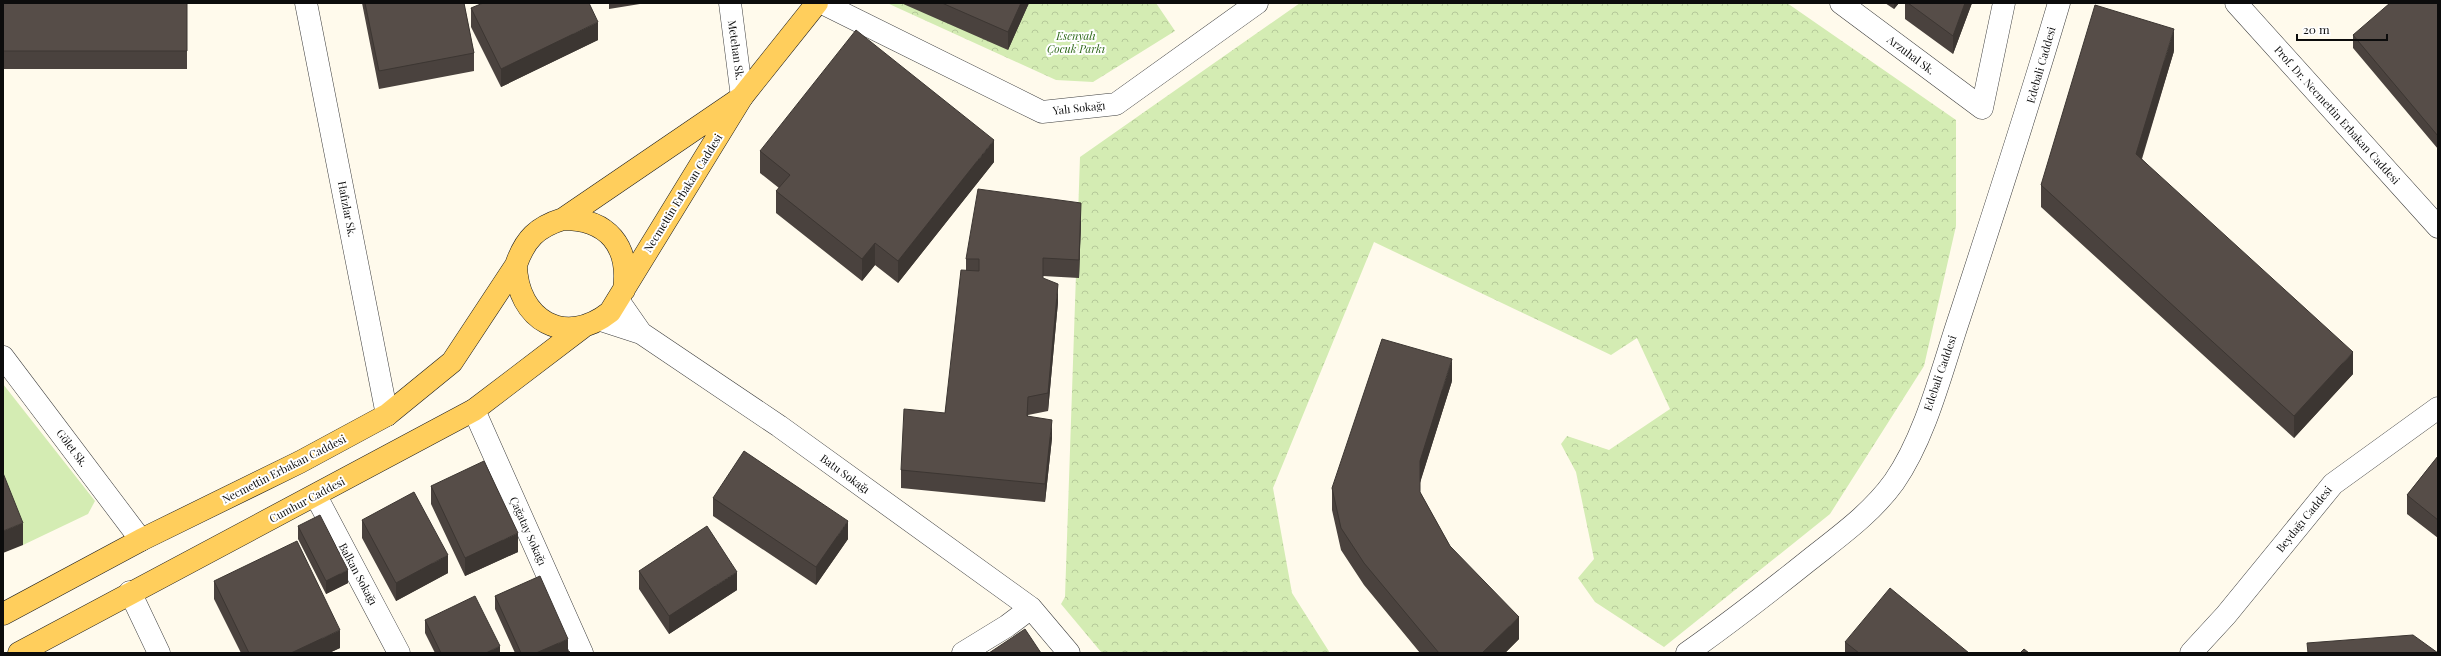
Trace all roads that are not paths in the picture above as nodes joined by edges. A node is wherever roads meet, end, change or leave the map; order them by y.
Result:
1 (306, 3) edge
2 (730, 3) edge
3 (817, 3) edge
4 (822, 3) edge
5 (1257, 3) edge
6 (1841, 3) edge
7 (2004, 3) edge
8 (2059, 3) edge
9 (2236, 3) edge
10 (742, 97) junction
11 (563, 219) junction
12 (2438, 227) edge
13 (516, 265) junction
14 (621, 295) junction
15 (592, 324) junction
16 (641, 334) junction
17 (3, 357) edge
18 (2438, 408) edge
19 (474, 410) junction
20 (387, 415) junction
21 (316, 496) junction
22 (141, 540) junction
23 (130, 592) junction
24 (1031, 608) junction
25 (3, 614) edge
26 (19, 653) edge
27 (159, 653) edge
28 (399, 653) edge
29 (582, 653) edge
30 (963, 653) edge
31 (1069, 653) edge
32 (1686, 653) edge
33 (2191, 653) edge

1 - 20 street, Hafızlar Sk.
2 - 10 street, Metehan Sk.
3 - 10 main road, Necmettin Erbakan Caddesi
4 - 5 street, Yalı Sokağı
6 - 7 street, Arzuhal Sk.
8 - 32 street, Edebali Caddesi
9 - 12 street, Prof. Dr. Necmettin Erbakan Caddesi
10 - 11 main road, Necmettin Erbakan Caddesi
10 - 14 main road, Necmettin Erbakan Caddesi
11 - 13 main road, Necmettin Erbakan Caddesi
11 - 14 main road, Necmettin Erbakan Caddesi
13 - 15 main road, Necmettin Erbakan Caddesi
13 - 20 main road, Necmettin Erbakan Caddesi
14 - 15 main road, Necmettin Erbakan Caddesi
14 - 16 street, Batu Sokağı
15 - 16 street
15 - 19 main road, Cumhur Caddesi
16 - 24 street, Batu Sokağı
17 - 22 street, Gölet Sk.
18 - 33 street, Beydağı Caddesi
19 - 21 main road, Cumhur Caddesi
19 - 29 street, Çağatay Sokağı
20 - 22 main road, Necmettin Erbakan Caddesi
21 - 23 main road, Cumhur Caddesi
21 - 28 street, Balkan Sokağı
22 - 25 main road, Necmettin Erbakan Caddesi
23 - 26 main road, Cumhur Caddesi
23 - 27 street
24 - 30 street
24 - 31 street, Batu Sokağı

